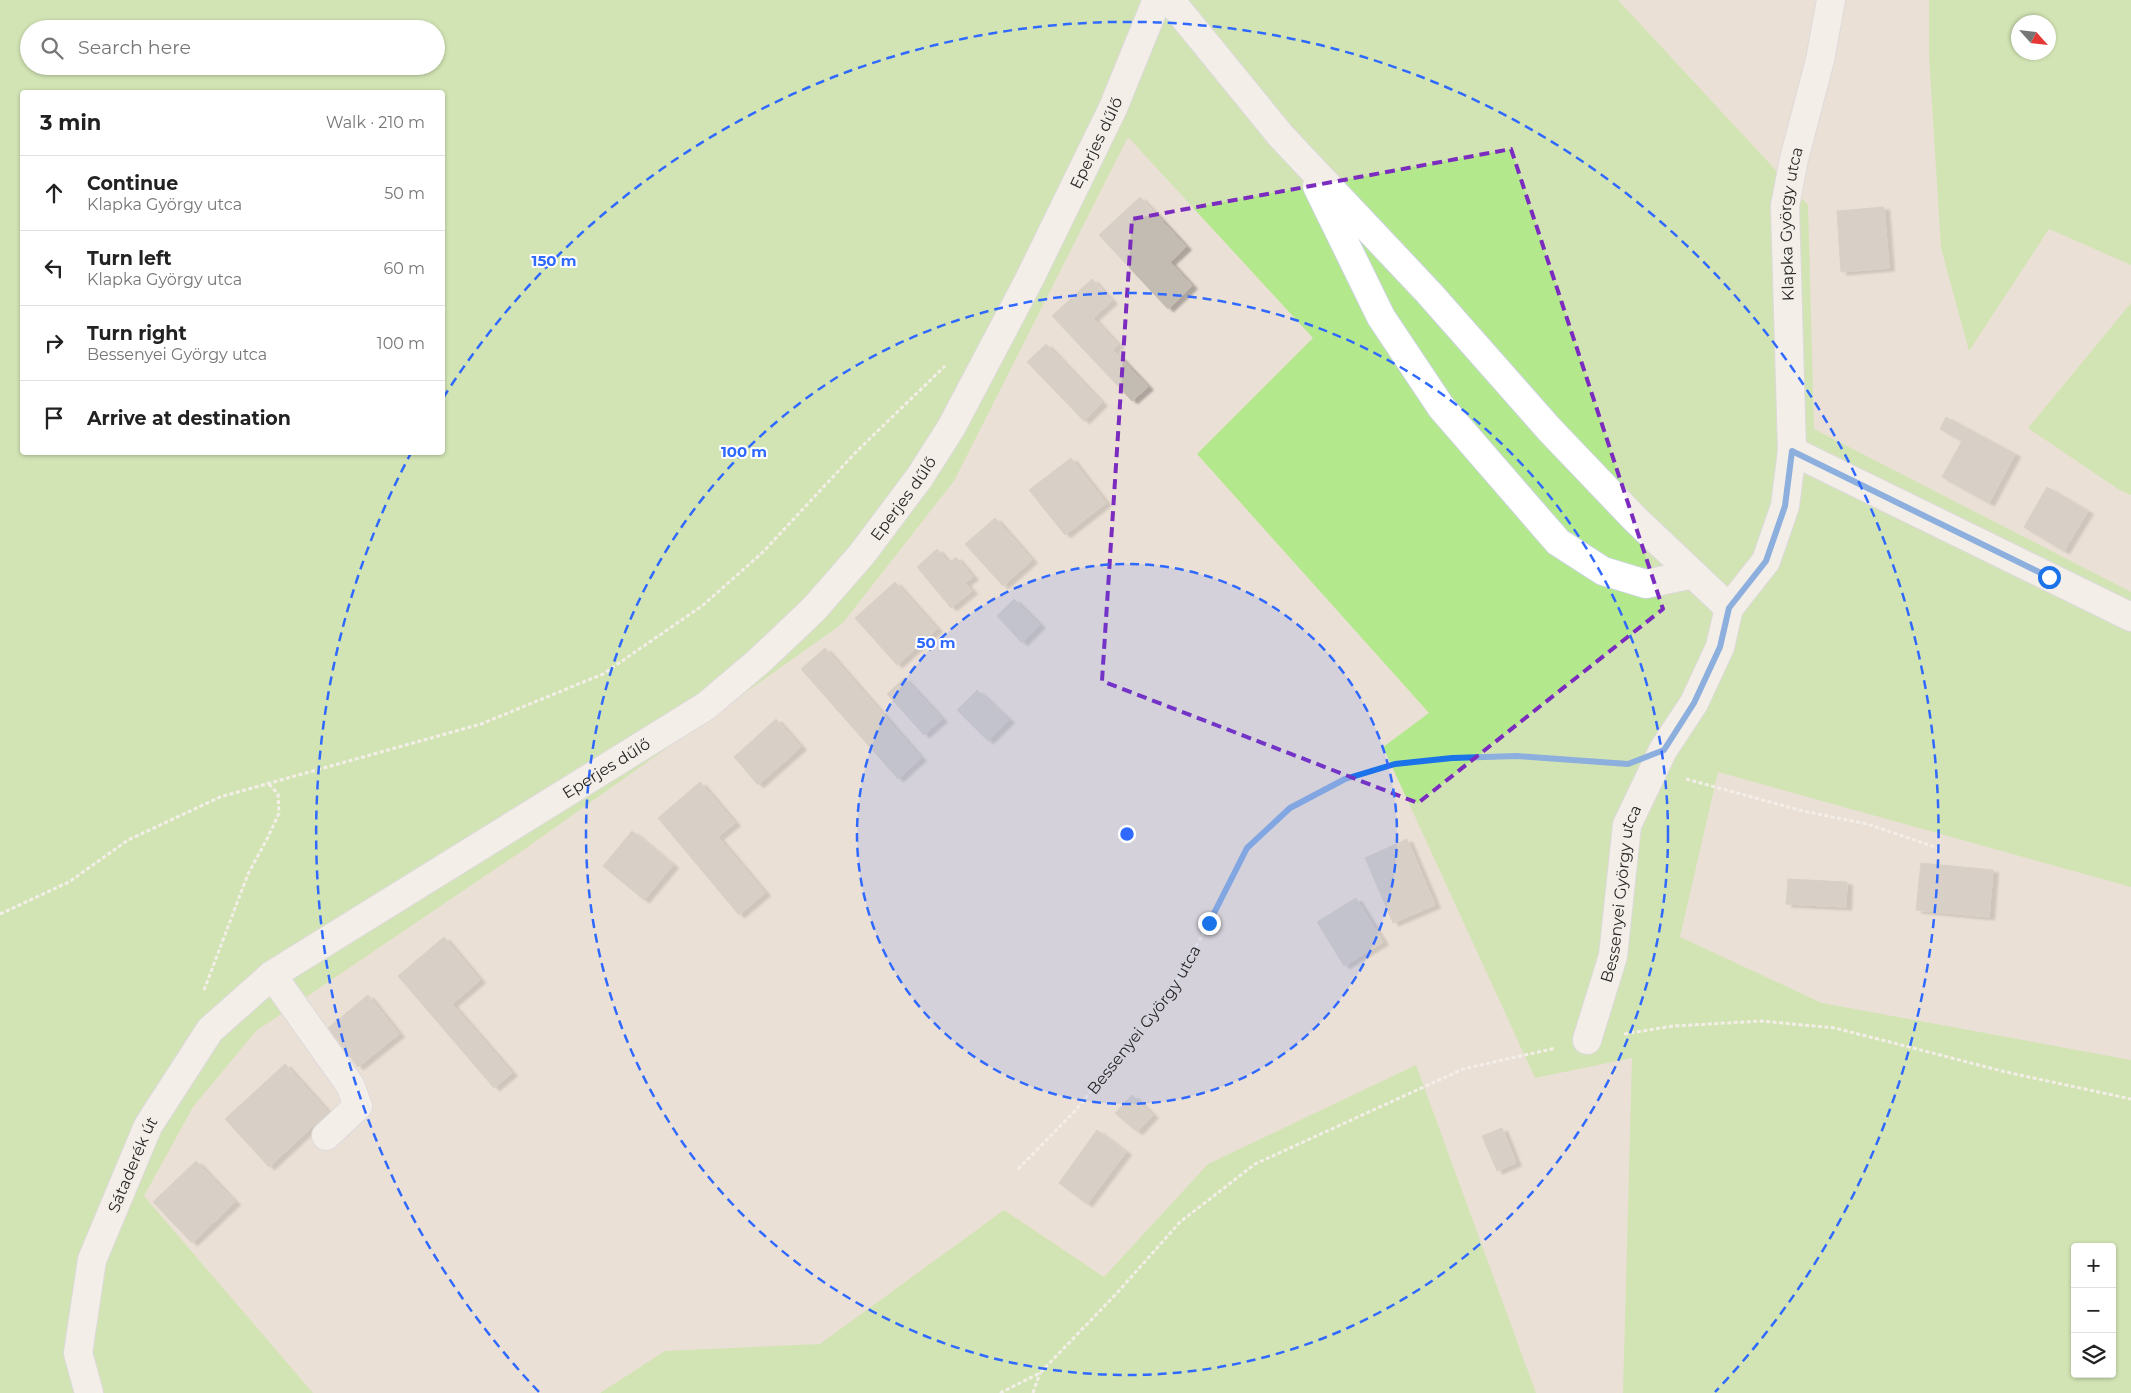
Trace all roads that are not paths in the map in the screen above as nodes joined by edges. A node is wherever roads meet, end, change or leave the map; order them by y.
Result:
1 (1157, 0) edge
2 (1170, 0) edge
3 (1831, 0) edge
4 (1306, 162) junction
5 (1792, 451) junction
6 (1693, 574) junction
7 (1729, 608) junction
8 (2131, 617) edge
9 (1664, 750) joint
10 (474, 850) joint
11 (272, 975) junction
12 (1586, 1040) road end
13 (326, 1136) dead end
14 (89, 1393) edge

1 - 10 street, Eperjes dűlő
2 - 4 street
3 - 5 street, Klapka György utca
4 - 6 street
4 - 6 street
5 - 7 street, Klapka György utca
5 - 8 street
6 - 7 street
7 - 9 street, Klapka György utca
9 - 12 street, Bessenyei György utca
10 - 11 street, Sátaderék út
11 - 13 street
11 - 14 street, Sátaderék út

